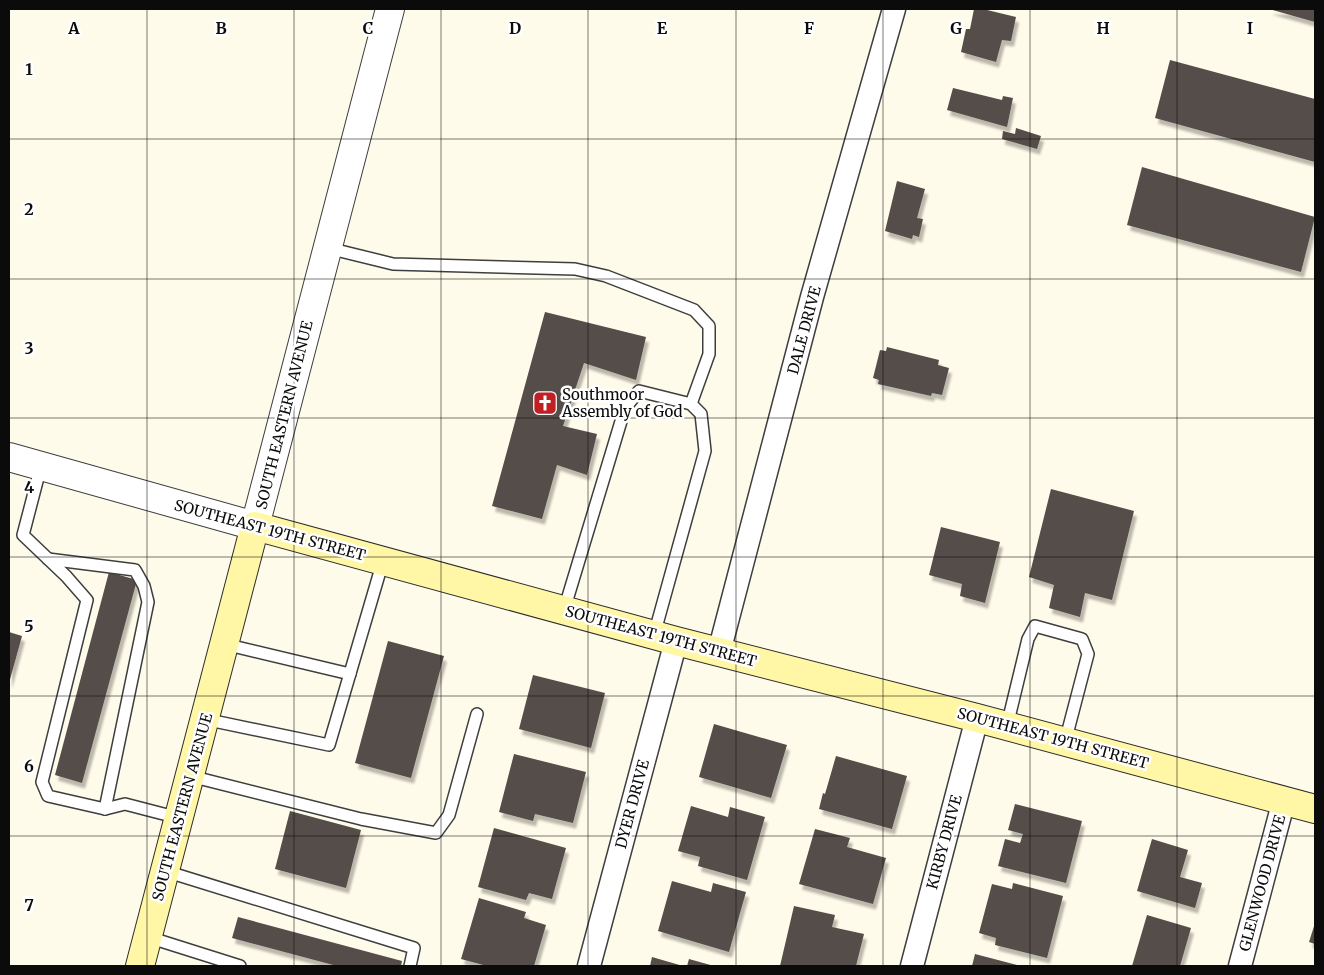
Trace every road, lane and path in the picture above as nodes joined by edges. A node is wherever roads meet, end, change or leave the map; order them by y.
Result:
1 (390, 9) edge
2 (894, 9) edge
3 (327, 247) junction
4 (691, 404) junction
5 (9, 457) edge
6 (41, 466) junction
7 (255, 526) junction
8 (48, 559) junction
9 (383, 561) junction
10 (564, 610) junction
11 (665, 638) junction
12 (224, 644) junction
13 (719, 652) junction
14 (350, 674) junction
15 (477, 714) dead end
16 (977, 718) junction
17 (204, 719) junction
18 (1007, 726) junction
19 (1065, 742) junction
20 (190, 776) junction
21 (1284, 800) junction
22 (105, 809) junction
23 (1315, 809) edge
24 (179, 818) junction
25 (165, 871) junction
26 (148, 937) junction
27 (140, 966) edge
28 (240, 966) edge
29 (410, 966) edge
30 (589, 966) edge
31 (912, 966) edge
32 (1240, 966) edge

1 - 3 street, SOUTH EASTERN AVENUE
2 - 13 street, DALE DRIVE
3 - 4 lane
3 - 7 street, SOUTH EASTERN AVENUE
4 - 10 lane
4 - 11 lane
5 - 6 street, SOUTHEAST 19TH STREET
6 - 7 street, SOUTHEAST 19TH STREET
6 - 8 lane
7 - 9 main road, SOUTHEAST 19TH STREET
7 - 12 main road, SOUTH EASTERN AVENUE
8 - 22 lane
8 - 22 lane
9 - 10 main road, SOUTHEAST 19TH STREET
9 - 14 lane
10 - 11 main road, SOUTHEAST 19TH STREET
11 - 13 main road, SOUTHEAST 19TH STREET
11 - 30 street, DYER DRIVE
12 - 14 lane
12 - 17 main road, SOUTH EASTERN AVENUE
13 - 16 main road, SOUTHEAST 19TH STREET
14 - 17 lane
15 - 20 lane
16 - 18 main road, SOUTHEAST 19TH STREET
16 - 31 street, KIRBY DRIVE
17 - 20 main road, SOUTH EASTERN AVENUE
18 - 19 main road, SOUTHEAST 19TH STREET
18 - 19 lane
19 - 21 main road, SOUTHEAST 19TH STREET
20 - 24 main road, SOUTH EASTERN AVENUE
21 - 23 main road, SOUTHEAST 19TH STREET
21 - 32 street, GLENWOOD DRIVE
22 - 24 lane
24 - 25 main road, SOUTH EASTERN AVENUE
25 - 26 main road, SOUTH EASTERN AVENUE
25 - 29 lane
26 - 27 main road, SOUTH EASTERN AVENUE
26 - 28 lane

